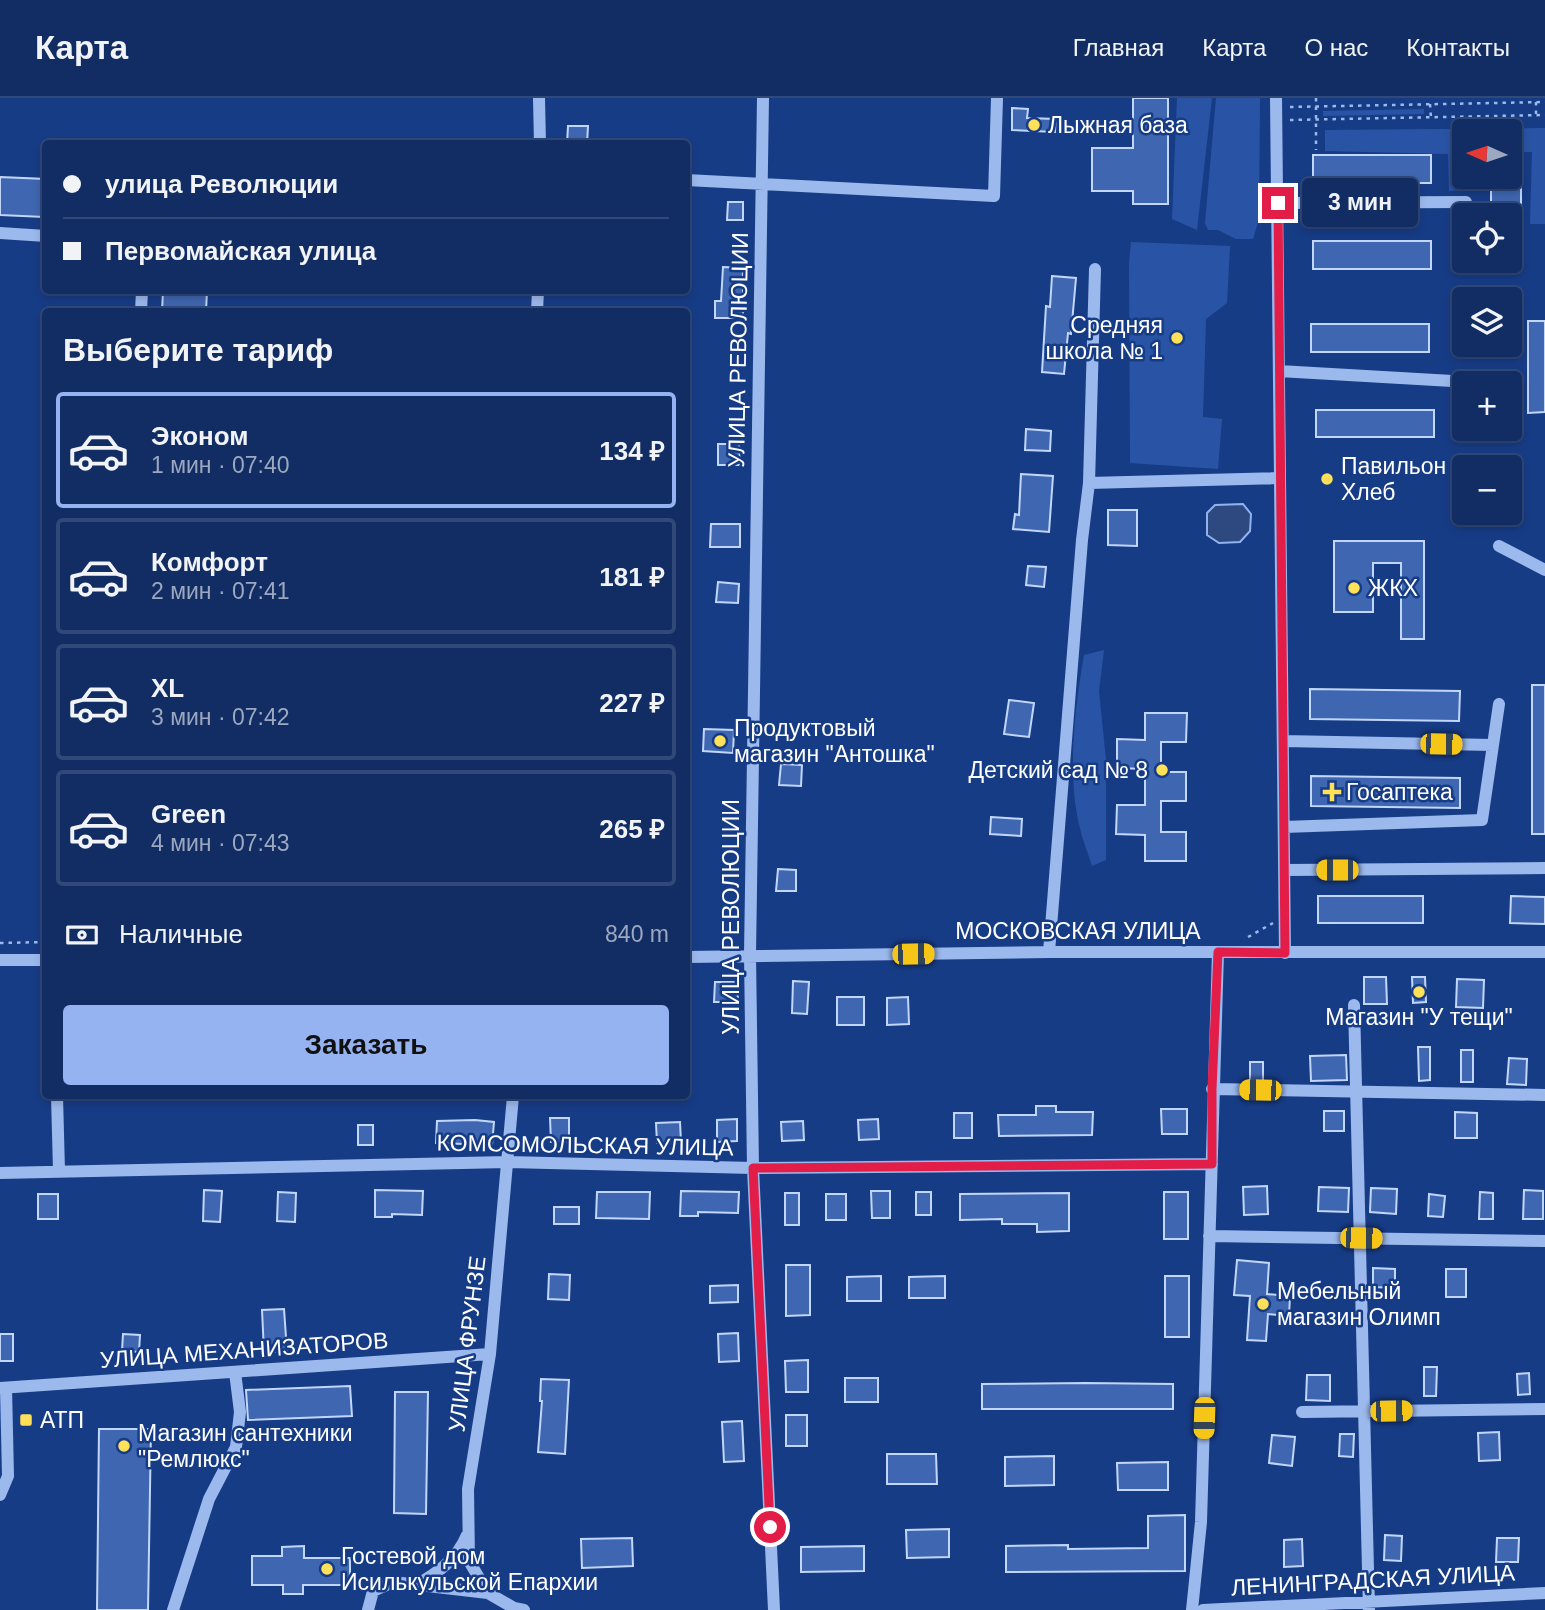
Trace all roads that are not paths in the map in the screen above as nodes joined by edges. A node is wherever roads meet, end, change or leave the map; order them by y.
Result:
1 (539, 98) edge
2 (763, 98) edge
3 (997, 98) edge
4 (1276, 109) edge
5 (540, 140) edge
6 (690, 180) edge
7 (762, 184) junction
8 (1466, 202) dead end
9 (1278, 203) junction
10 (0, 233) edge
11 (42, 236) edge
12 (1095, 270) dead end
13 (1279, 371) junction
14 (1452, 381) edge
15 (1280, 478) junction
16 (1089, 483) junction
17 (1499, 546) dead end
18 (1545, 570) edge
19 (1499, 704) dead end
20 (1283, 741) junction
21 (1493, 745) junction
22 (1284, 827) junction
23 (1545, 868) edge
24 (1284, 870) junction
25 (1049, 952) junction
26 (1218, 952) junction
27 (1545, 952) edge
28 (1285, 953) junction
29 (750, 956) junction
30 (690, 957) edge
31 (0, 960) edge
32 (42, 960) edge
33 (1354, 1005) dead end
34 (1212, 1089) junction
35 (1356, 1092) junction
36 (1545, 1095) edge
37 (57, 1099) edge
38 (513, 1099) edge
39 (508, 1162) junction
40 (1212, 1164) junction
41 (753, 1168) junction
42 (59, 1171) junction
43 (0, 1173) edge
44 (1209, 1236) junction
45 (1361, 1238) junction
46 (1545, 1241) edge
47 (491, 1354) junction
48 (235, 1372) junction
49 (3, 1388) edge
50 (1545, 1409) edge
51 (1366, 1411) junction
52 (1302, 1412) dead end
53 (0, 1495) edge
54 (469, 1530) junction
55 (416, 1586) junction
56 (488, 1593) junction
57 (1545, 1593) edge
58 (1368, 1606) edge
59 (173, 1610) edge
60 (368, 1610) edge
61 (524, 1610) edge
62 (774, 1610) edge
63 (1192, 1610) edge
64 (1203, 1610) edge

1 - 5 street
2 - 7 street, УЛИЦА РЕВОЛЮЦИИ
3 - 7 street
4 - 9 street
6 - 7 street
7 - 29 street, УЛИЦА РЕВОЛЮЦИИ
8 - 9 street
9 - 13 street
10 - 11 street
12 - 16 street
13 - 14 street
13 - 15 street
15 - 16 street
15 - 20 street
16 - 25 street
17 - 18 street
19 - 21 street
20 - 21 street
20 - 22 street
21 - 22 street
22 - 24 street
23 - 24 street
24 - 28 street
25 - 26 street, МОСКОВСКАЯ УЛИЦА
25 - 29 street, МОСКОВСКАЯ УЛИЦА
26 - 28 street, МОСКОВСКАЯ УЛИЦА
26 - 34 street
27 - 28 street, МОСКОВСКАЯ УЛИЦА
29 - 30 street, МОСКОВСКАЯ УЛИЦА
29 - 41 street, УЛИЦА РЕВОЛЮЦИИ
31 - 32 street
33 - 35 street
34 - 35 street
34 - 40 street
35 - 36 street
35 - 45 street
37 - 42 street
38 - 39 street, УЛИЦА ФРУНЗЕ
39 - 41 street, КОМСОМОЛЬСКАЯ УЛИЦА
39 - 42 street, КОМСОМОЛЬСКАЯ УЛИЦА
39 - 47 street, УЛИЦА ФРУНЗЕ
40 - 41 street, КОМСОМОЛЬСКАЯ УЛИЦА
40 - 44 street
41 - 62 street, УЛИЦА РЕВОЛЮЦИИ
42 - 43 street, КОМСОМОЛЬСКАЯ УЛИЦА
44 - 45 street
44 - 63 street
45 - 46 street
45 - 51 street
47 - 48 street, УЛИЦА МЕХАНИЗАТОРОВ
47 - 54 street, УЛИЦА ФРУНЗЕ
48 - 49 street, УЛИЦА МЕХАНИЗАТОРОВ
48 - 59 street
49 - 53 street
50 - 51 street
51 - 52 street
51 - 58 street
54 - 55 street
54 - 56 street, УЛИЦА ФРУНЗЕ
55 - 56 street
55 - 60 street
56 - 61 street
57 - 58 street, ЛЕНИНГРАДСКАЯ УЛИЦА
58 - 64 street, ЛЕНИНГРАДСКАЯ УЛИЦА

